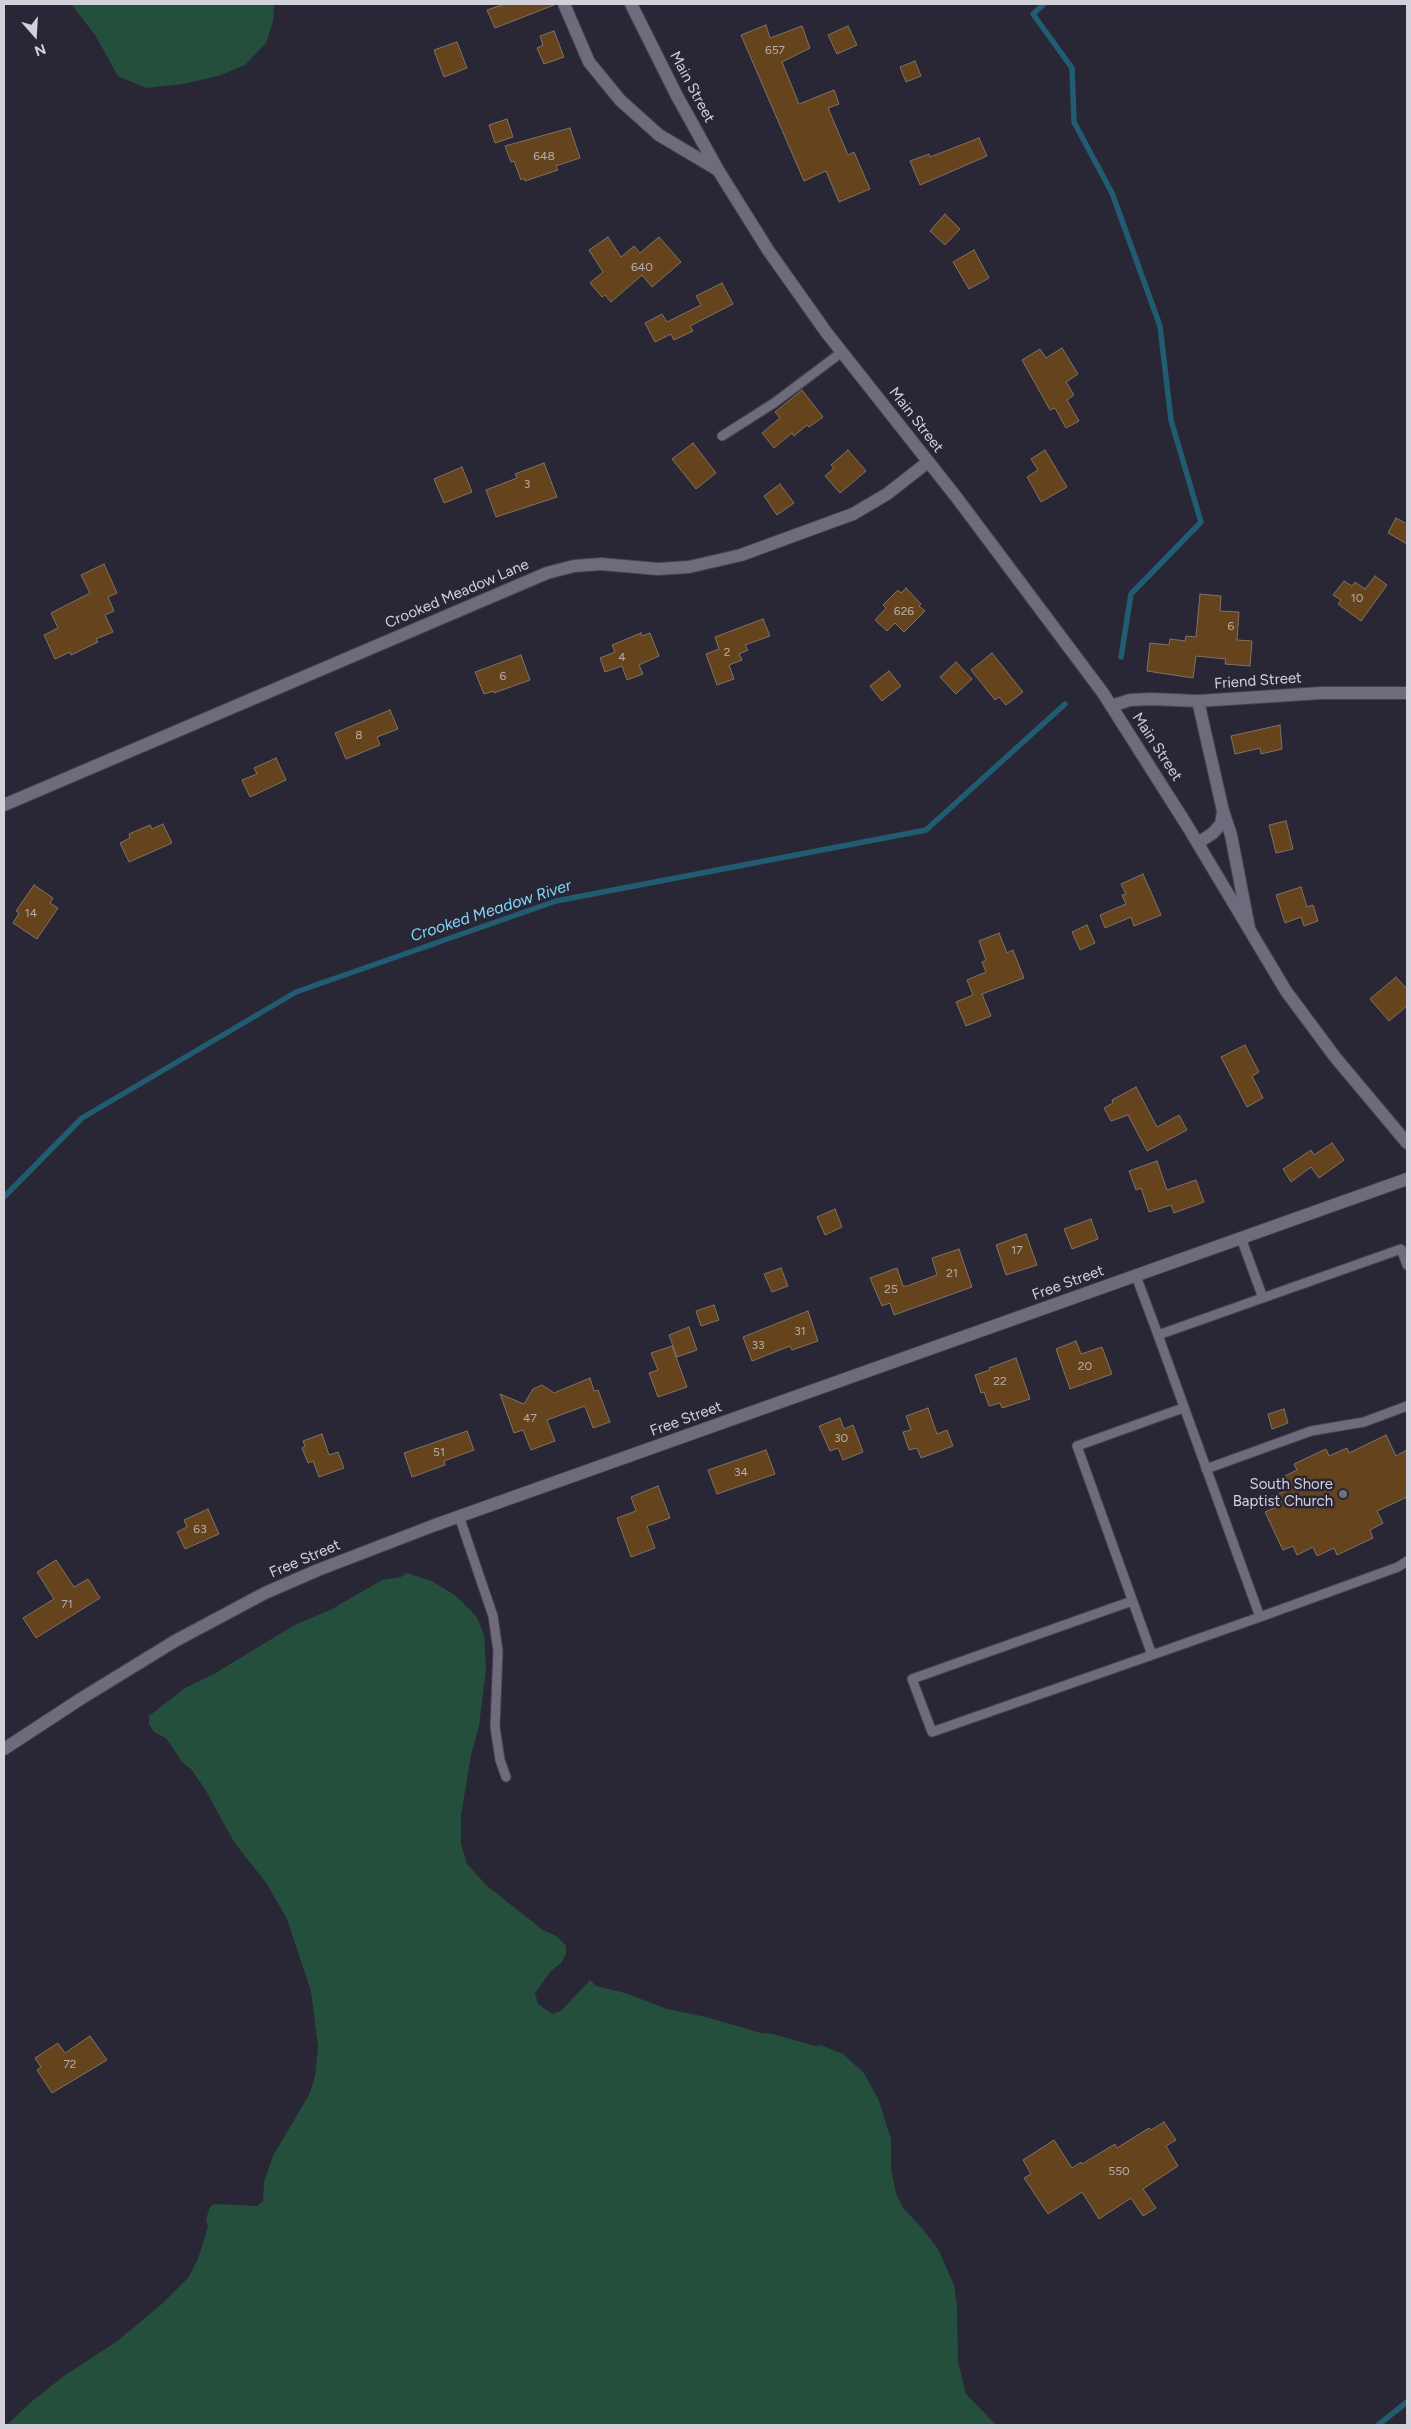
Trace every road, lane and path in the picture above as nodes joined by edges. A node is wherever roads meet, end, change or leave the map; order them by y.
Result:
1 (564, 4) edge
2 (631, 4) edge
3 (718, 170) junction
4 (842, 352) junction
5 (722, 436) dead end
6 (928, 462) junction
7 (1407, 693) edge
8 (1198, 701) junction
9 (1111, 706) junction
10 (4, 805) edge
11 (1223, 812) junction
12 (1198, 843) junction
13 (1250, 932) junction
14 (1407, 1143) edge
15 (1407, 1179) edge
16 (1241, 1238) junction
17 (1407, 1265) edge
18 (1136, 1276) junction
19 (1263, 1298) junction
20 (1158, 1335) junction
21 (1407, 1406) edge
22 (1183, 1408) junction
23 (1206, 1469) junction
24 (459, 1516) junction
25 (1407, 1561) edge
26 (1132, 1601) junction
27 (1260, 1617) junction
28 (1152, 1655) junction
29 (4, 1749) edge
30 (506, 1777) dead end

1 - 3 street
2 - 3 street, Main Street
3 - 4 street, Main Street
4 - 5 lane
4 - 6 street, Main Street
6 - 9 street, Main Street
6 - 10 street, Crooked Meadow Lane
7 - 8 street, Friend Street
8 - 9 street, Friend Street
8 - 11 street, Main Street
9 - 12 street, Main Street
11 - 12 street
11 - 13 street, Main Street
12 - 13 street, Main Street
13 - 14 street, Main Street
15 - 16 street, Free Street
16 - 18 street, Free Street
16 - 19 lane
17 - 19 lane
18 - 20 lane
18 - 24 street, Free Street
19 - 20 lane
20 - 22 lane
21 - 23 lane
22 - 23 lane
22 - 26 lane
23 - 27 lane
24 - 29 street, Free Street
24 - 30 lane
25 - 27 lane
26 - 28 lane
26 - 28 lane
27 - 28 lane

